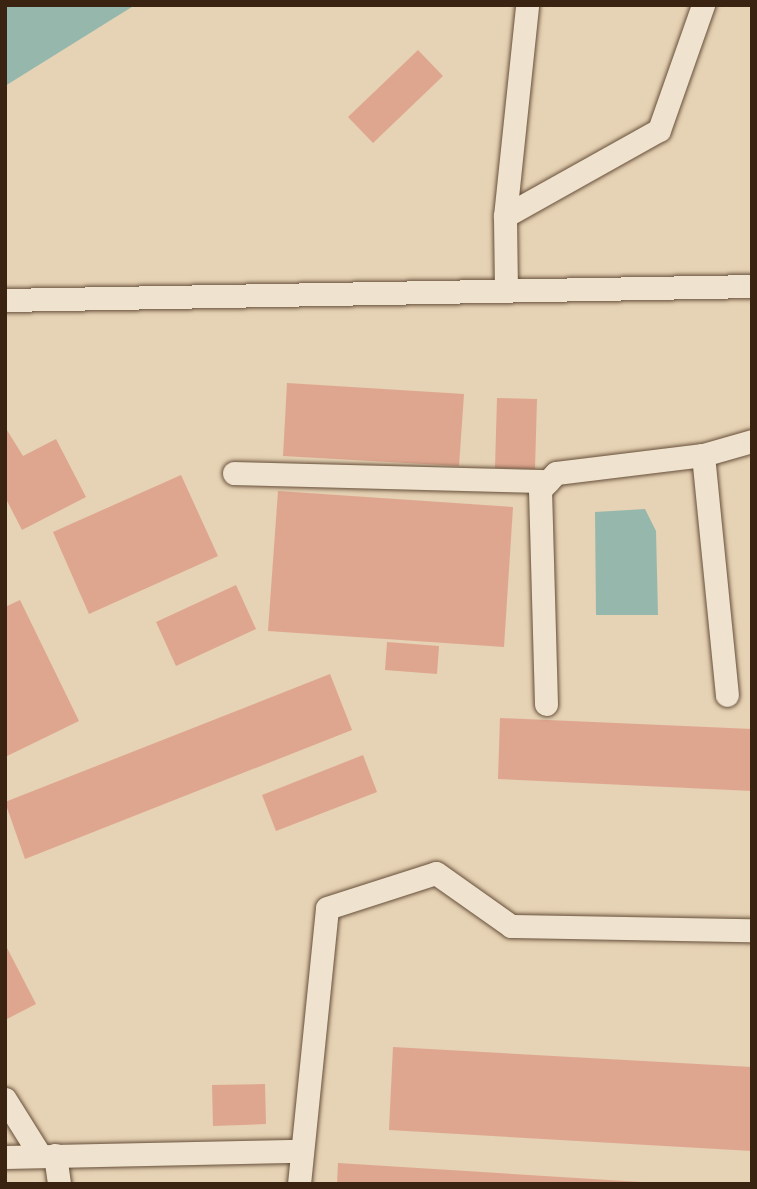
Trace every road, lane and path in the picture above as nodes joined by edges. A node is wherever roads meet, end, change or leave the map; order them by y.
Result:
1 (527, 5) edge
2 (703, 5) edge
3 (505, 216) junction
4 (752, 286) edge
5 (506, 290) junction
6 (5, 300) edge
7 (752, 441) edge
8 (703, 455) junction
9 (234, 473) dead end
10 (548, 481) junction
11 (727, 695) dead end
12 (546, 704) dead end
13 (752, 930) edge
14 (5, 1099) edge
15 (301, 1151) junction
16 (48, 1155) junction
17 (5, 1157) edge
18 (59, 1184) edge
19 (299, 1184) edge

1 - 3 street
2 - 3 street
3 - 5 street
4 - 5 street
5 - 6 street
7 - 8 street
8 - 10 street
8 - 11 street
9 - 10 street
10 - 12 street
13 - 15 street
14 - 16 street
15 - 16 street
15 - 19 street
16 - 17 street
16 - 18 street

